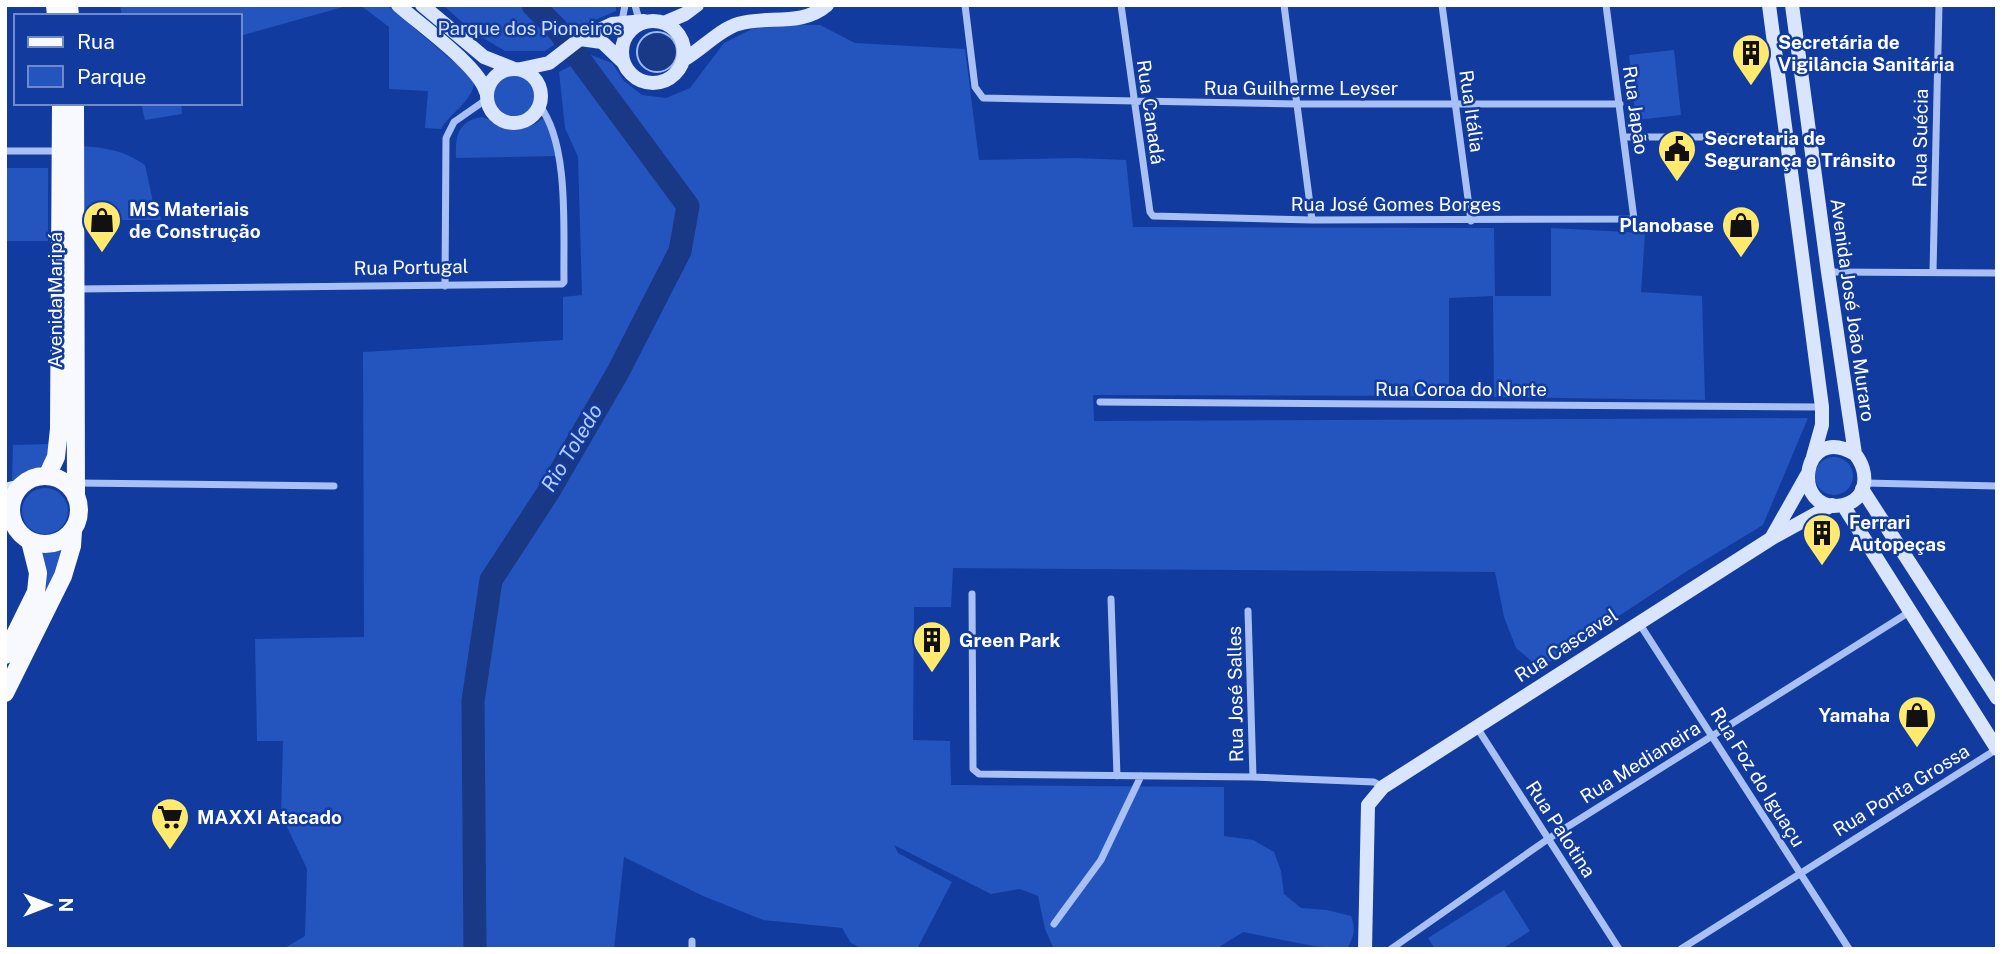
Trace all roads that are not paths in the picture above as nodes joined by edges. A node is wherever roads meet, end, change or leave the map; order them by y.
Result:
1 (398, 5) edge
2 (422, 5) edge
3 (625, 5) edge
4 (697, 5) edge
5 (827, 5) edge
6 (965, 5) edge
7 (1121, 5) edge
8 (1284, 5) edge
9 (1442, 5) edge
10 (1606, 5) edge
11 (1769, 5) edge
12 (1775, 5) edge
13 (1938, 5) edge
14 (1792, 7) edge
15 (647, 17) edge
16 (622, 21) junction
17 (580, 39) junction
18 (683, 60) junction
19 (624, 62) junction
20 (549, 63) junction
21 (516, 69) junction
22 (540, 87) junction
23 (487, 95) junction
24 (1133, 101) junction
25 (1297, 104) junction
26 (1455, 104) junction
27 (1620, 104) junction
28 (61, 105) edge
29 (75, 105) edge
30 (540, 105) junction
31 (1625, 137) junction
32 (1786, 137) junction
33 (5, 150) edge
34 (62, 150) junction
35 (1158, 217) joint
36 (1634, 219) joint
37 (1312, 220) junction
38 (1471, 221) junction
39 (1828, 272) junction
40 (1933, 272) junction
41 (1997, 273) edge
42 (445, 286) junction
43 (75, 289) junction
44 (1100, 402) dead end
45 (1822, 407) junction
46 (1855, 454) junction
47 (1813, 458) junction
48 (1807, 475) junction
49 (47, 476) junction
50 (334, 486) dead end
51 (1863, 486) junction
52 (1997, 486) edge
53 (13, 488) edge
54 (76, 490) junction
55 (1838, 505) junction
56 (9, 518) edge
57 (72, 531) junction
58 (1772, 538) junction
59 (30, 541) junction
60 (972, 594) dead end
61 (1111, 599) dead end
62 (1248, 611) dead end
63 (1911, 611) junction
64 (1639, 622) junction
65 (1958, 638) junction
66 (1938, 653) junction
67 (5, 655) edge
68 (5, 692) edge
69 (1997, 698) edge
70 (1476, 726) junction
71 (1713, 735) junction
72 (1997, 749) edge
73 (1117, 776) junction
74 (1141, 776) junction
75 (1253, 777) junction
76 (1383, 787) junction
77 (1548, 839) junction
78 (1800, 874) junction
79 (1054, 923) dead end
80 (1364, 949) edge
81 (1391, 949) edge
82 (1619, 949) edge
83 (1681, 949) edge
84 (1849, 949) edge

1 - 23 street
2 - 21 street
3 - 16 street
4 - 15 street
5 - 18 street
6 - 24 street, Rua Guilherme Leyser
7 - 24 street, Rua Canadá
8 - 25 street
9 - 26 street, Rua Itália
10 - 27 street, Rua Japão
11 - 32 street
12 - 14 street
13 - 40 street, Rua Suécia
14 - 39 street, Avenida José João Muraro
15 - 16 street
15 - 18 street
15 - 19 street
16 - 17 street
17 - 19 street
17 - 20 street
18 - 19 street
20 - 21 street
20 - 22 street
21 - 22 street
21 - 23 street
22 - 30 street
23 - 30 street
23 - 42 street
24 - 25 street, Rua Guilherme Leyser
24 - 35 street, Rua Canadá
25 - 26 street, Rua Guilherme Leyser
25 - 37 street
26 - 27 street, Rua Guilherme Leyser
26 - 38 street, Rua Itália
27 - 31 street, Rua Japão
28 - 34 main road, Avenida Maripá
29 - 43 main road, Avenida Maripá
30 - 42 street, Rua Portugal
31 - 32 street
31 - 36 street, Rua Japão
32 - 45 street
33 - 34 street
34 - 49 main road, Avenida Maripá
35 - 37 street, Rua José Gomes Borges
36 - 38 street, Rua José Gomes Borges
37 - 38 street, Rua José Gomes Borges
39 - 40 street
39 - 46 street, Avenida José João Muraro
40 - 41 street
42 - 43 street, Rua Portugal
43 - 54 main road, Avenida Maripá
44 - 45 street, Rua Coroa do Norte
45 - 47 street
46 - 47 street, Avenida José João Muraro
46 - 51 street, Avenida José João Muraro
47 - 48 street
48 - 55 street
48 - 58 street, Rua Cascavel
49 - 53 main road
49 - 54 main road
50 - 54 street
51 - 52 street
51 - 55 street
51 - 65 street, Avenida José João Muraro
53 - 56 main road
54 - 57 main road
55 - 58 street, Rua Cascavel
55 - 63 street
56 - 59 main road
57 - 59 main road
57 - 68 main road
58 - 64 street, Rua Cascavel
59 - 67 main road
60 - 73 street
61 - 73 street
62 - 75 street, Rua José Salles
63 - 66 street
63 - 71 street, Rua Medianeira
64 - 70 street, Rua Cascavel
64 - 71 street, Rua Foz do Iguaçu
65 - 66 street
65 - 69 street, Avenida José João Muraro
66 - 72 street
70 - 76 street, Rua Cascavel
70 - 77 street, Rua Palotina
71 - 77 street, Rua Medianeira
71 - 78 street, Rua Foz do Iguaçu
72 - 78 street, Rua Ponta Grossa
73 - 74 street
74 - 75 street
74 - 79 street
75 - 76 street
76 - 80 street, Rua Cascavel
77 - 81 street, Rua Medianeira
77 - 82 street, Rua Palotina
78 - 83 street, Rua Ponta Grossa
78 - 84 street, Rua Foz do Iguaçu

